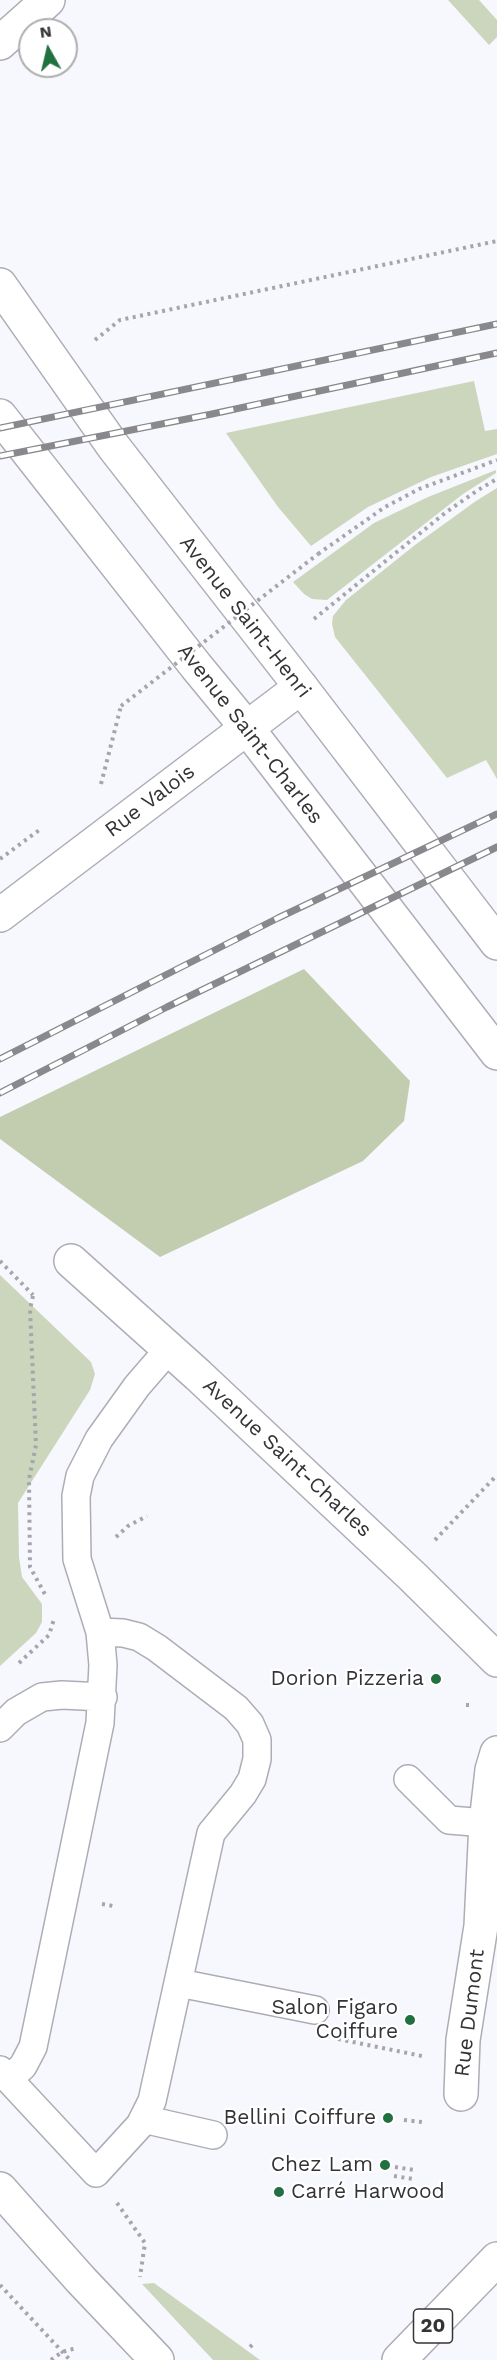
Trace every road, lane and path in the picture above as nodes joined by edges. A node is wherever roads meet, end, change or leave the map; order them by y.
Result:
1 (48, 0) edge
2 (0, 44) edge
3 (497, 241) edge
4 (0, 285) edge
5 (95, 340) dead end
6 (0, 416) edge
7 (497, 460) edge
8 (497, 479) edge
9 (314, 619) dead end
10 (302, 687) junction
11 (247, 728) junction
12 (93, 789) dead end
13 (47, 824) dead end
14 (0, 859) edge
15 (0, 915) edge
16 (497, 943) edge
17 (497, 1053) edge
18 (0, 1262) edge
19 (71, 1262) dead end
20 (169, 1349) junction
21 (497, 1475) edge
22 (432, 1543) dead end
23 (50, 1604) dead end
24 (55, 1614) dead end
25 (100, 1632) junction
26 (497, 1660) edge
27 (16, 1666) dead end
28 (103, 1697) junction
29 (4, 1717) edge
30 (497, 1753) edge
31 (408, 1779) dead end
32 (486, 1824) junction
33 (497, 1895) edge
34 (482, 1926) junction
35 (179, 1983) junction
36 (315, 2010) dead end
37 (332, 2037) dead end
38 (429, 2058) dead end
39 (4, 2074) edge
40 (461, 2094) dead end
41 (143, 2119) junction
42 (404, 2120) dead end
43 (422, 2122) dead end
44 (213, 2135) dead end
45 (395, 2167) dead end
46 (414, 2170) dead end
47 (96, 2173) junction
48 (394, 2176) dead end
49 (413, 2179) dead end
50 (0, 2189) edge
51 (497, 2259) edge
52 (140, 2277) dead end
53 (0, 2285) edge
54 (76, 2348) dead end
55 (62, 2352) junction
56 (51, 2360) edge
57 (70, 2360) edge
58 (157, 2360) edge
59 (399, 2360) edge

1 - 2 main road
3 - 5 path
4 - 10 main road, Avenue Saint-Henri
6 - 11 main road, Avenue Saint-Charles
7 - 12 path, bridge
8 - 9 path
10 - 11 main road, Rue Valois
10 - 16 main road, Avenue Saint-Henri
11 - 15 main road, Rue Valois
11 - 17 main road, Avenue Saint-Charles
13 - 14 path
18 - 23 path
19 - 20 main road, Avenue Saint-Charles
20 - 25 lane
20 - 26 main road, Avenue Saint-Charles
21 - 22 path
24 - 27 path
25 - 28 lane
25 - 35 lane
28 - 29 lane
28 - 39 lane
30 - 32 main road, Rue Dumont
31 - 32 lane
32 - 34 main road, Rue Dumont
33 - 34 main road
34 - 40 main road, Rue Dumont
35 - 36 lane
35 - 41 lane
37 - 38 path
39 - 47 lane
41 - 44 lane
41 - 47 lane
42 - 43 path
45 - 46 path
47 - 52 path
48 - 49 path
50 - 58 main road
51 - 59 main road, 20
53 - 55 path
54 - 55 path
55 - 56 path
55 - 57 path

